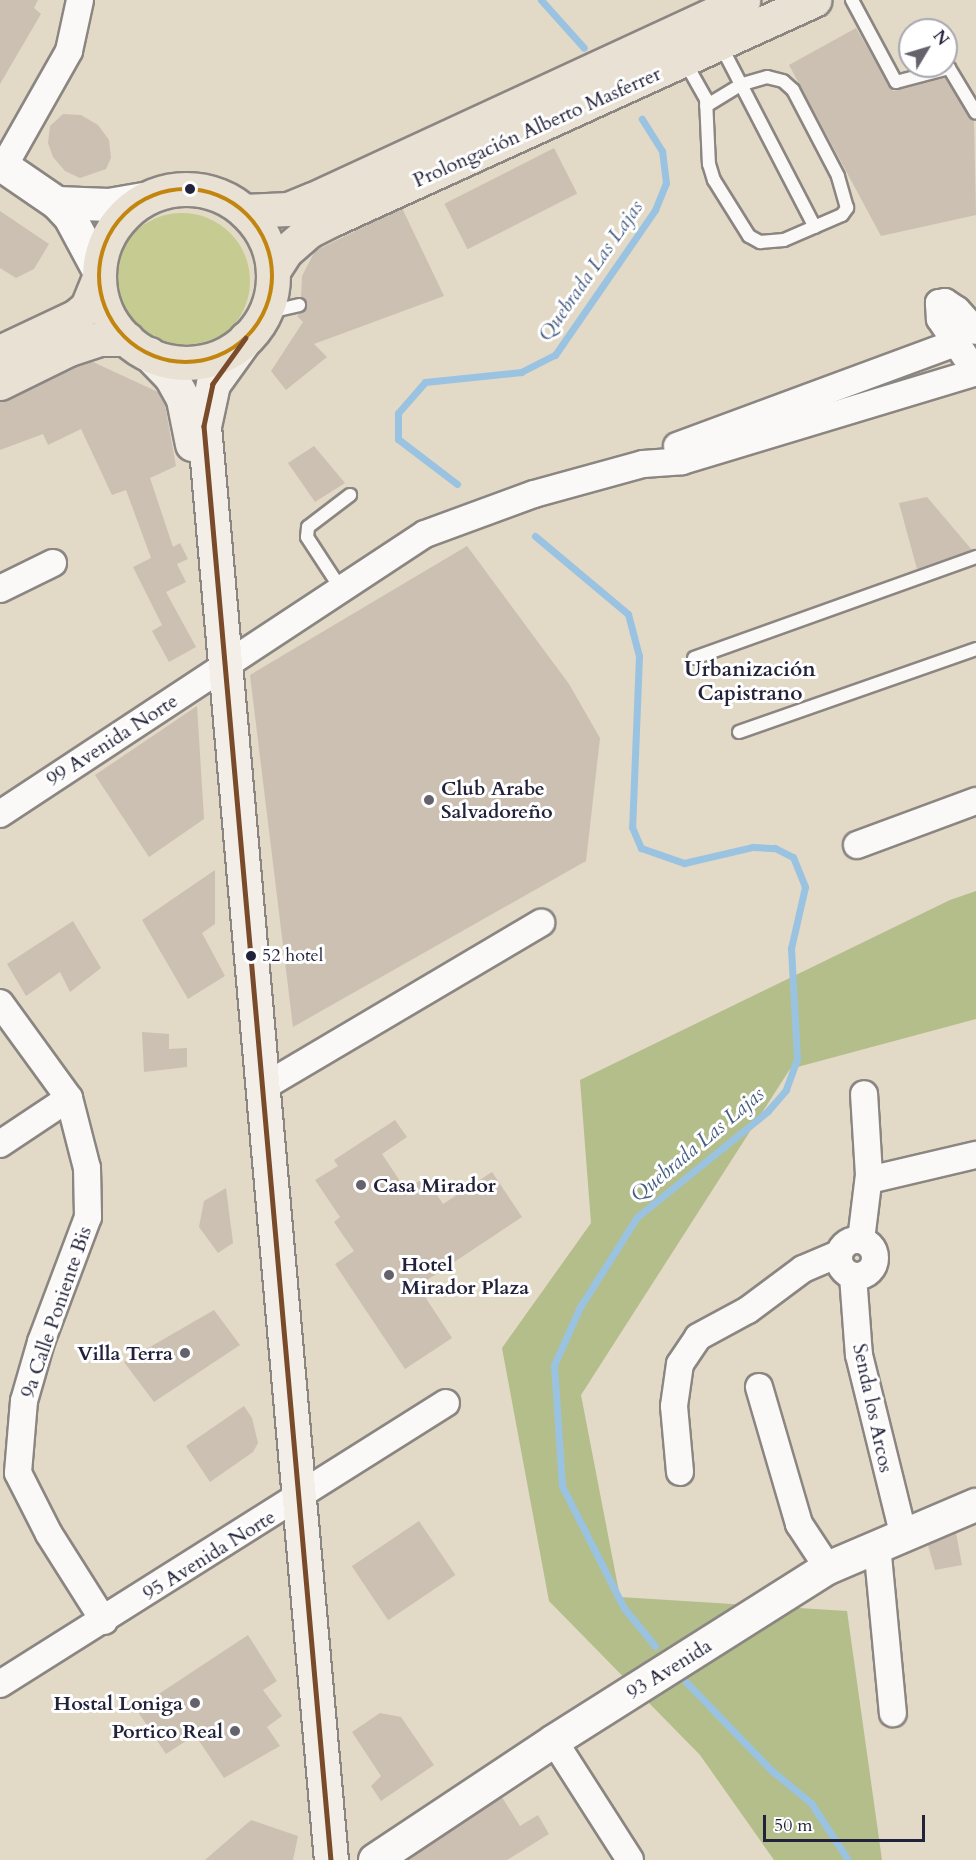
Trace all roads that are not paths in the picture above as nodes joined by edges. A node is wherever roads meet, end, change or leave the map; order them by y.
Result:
1 (80, 0) edge
2 (743, 0) edge
3 (814, 0) edge
4 (852, 0) edge
5 (720, 43) junction
6 (684, 60) junction
7 (742, 84) junction
8 (706, 106) junction
9 (976, 112) edge
10 (2, 165) edge
11 (143, 199) junction
12 (57, 203) junction
13 (244, 211) junction
14 (815, 227) junction
15 (273, 271) junction
16 (99, 274) junction
17 (299, 305) dead end
18 (255, 325) junction
19 (966, 337) edge
20 (138, 347) junction
21 (0, 352) edge
22 (976, 371) edge
23 (0, 382) edge
24 (643, 464) junction
25 (350, 495) dead end
26 (976, 557) edge
27 (53, 563) dead end
28 (0, 589) edge
29 (341, 589) junction
30 (976, 649) edge
31 (694, 658) dead end
32 (219, 670) junction
33 (739, 732) dead end
34 (976, 801) edge
35 (0, 814) edge
36 (857, 845) dead end
37 (541, 923) dead end
38 (0, 1003) edge
39 (265, 1086) junction
40 (864, 1094) dead end
41 (69, 1098) junction
42 (0, 1144) edge
43 (976, 1155) edge
44 (869, 1180) junction
45 (861, 1240) junction
46 (839, 1254) junction
47 (853, 1276) junction
48 (759, 1387) dead end
49 (24, 1401) junction
50 (446, 1402) dead end
51 (0, 1417) edge
52 (680, 1472) dead end
53 (293, 1502) junction
54 (976, 1504) edge
55 (890, 1541) junction
56 (828, 1568) junction
57 (104, 1621) junction
58 (0, 1684) edge
59 (893, 1713) dead end
60 (554, 1741) junction
61 (319, 1860) edge
62 (332, 1860) edge
63 (375, 1860) edge
64 (630, 1860) edge

1 - 10 street
2 - 13 main road, Prolongación Alberto Masferrer
3 - 5 main road, Prolongación Alberto Masferrer
4 - 9 lane
5 - 6 main road, Prolongación Alberto Masferrer
5 - 7 lane
6 - 8 lane
6 - 15 main road, Prolongación Alberto Masferrer
7 - 8 lane
7 - 14 lane
7 - 14 lane
8 - 14 lane
10 - 12 street
11 - 12 street
11 - 13 main road
11 - 16 main road
12 - 16 street
13 - 15 main road
15 - 18 main road
16 - 20 main road
16 - 21 main road
17 - 18 lane
18 - 20 main road
18 - 32 main road
19 - 22 street
19 - 24 street
20 - 23 main road
20 - 32 main road
22 - 24 street
24 - 29 street, 99 Avenida Norte
25 - 29 lane
26 - 31 lane
27 - 28 street
29 - 32 street, 99 Avenida Norte
30 - 33 lane
32 - 35 street, 99 Avenida Norte
32 - 39 main road
32 - 53 main road
34 - 36 street
37 - 39 street
38 - 41 street, 9a Calle Poniente Bis
39 - 53 main road
40 - 44 street
41 - 42 street
41 - 49 street, 9a Calle Poniente Bis
43 - 44 street
44 - 45 street
45 - 46 street
45 - 47 street
46 - 47 street
46 - 52 street
47 - 55 street, Senda los Arcos
48 - 56 street
49 - 51 street
49 - 57 street, 9a Calle Poniente Bis
50 - 53 street, 95 Avenida Norte
53 - 57 street, 95 Avenida Norte
53 - 61 main road
53 - 62 main road
54 - 55 street, 93 Avenida
55 - 56 street, 93 Avenida
55 - 59 street, Senda los Arcos
56 - 60 street, 93 Avenida
57 - 58 street, 95 Avenida Norte
60 - 63 street, 93 Avenida
60 - 64 street

